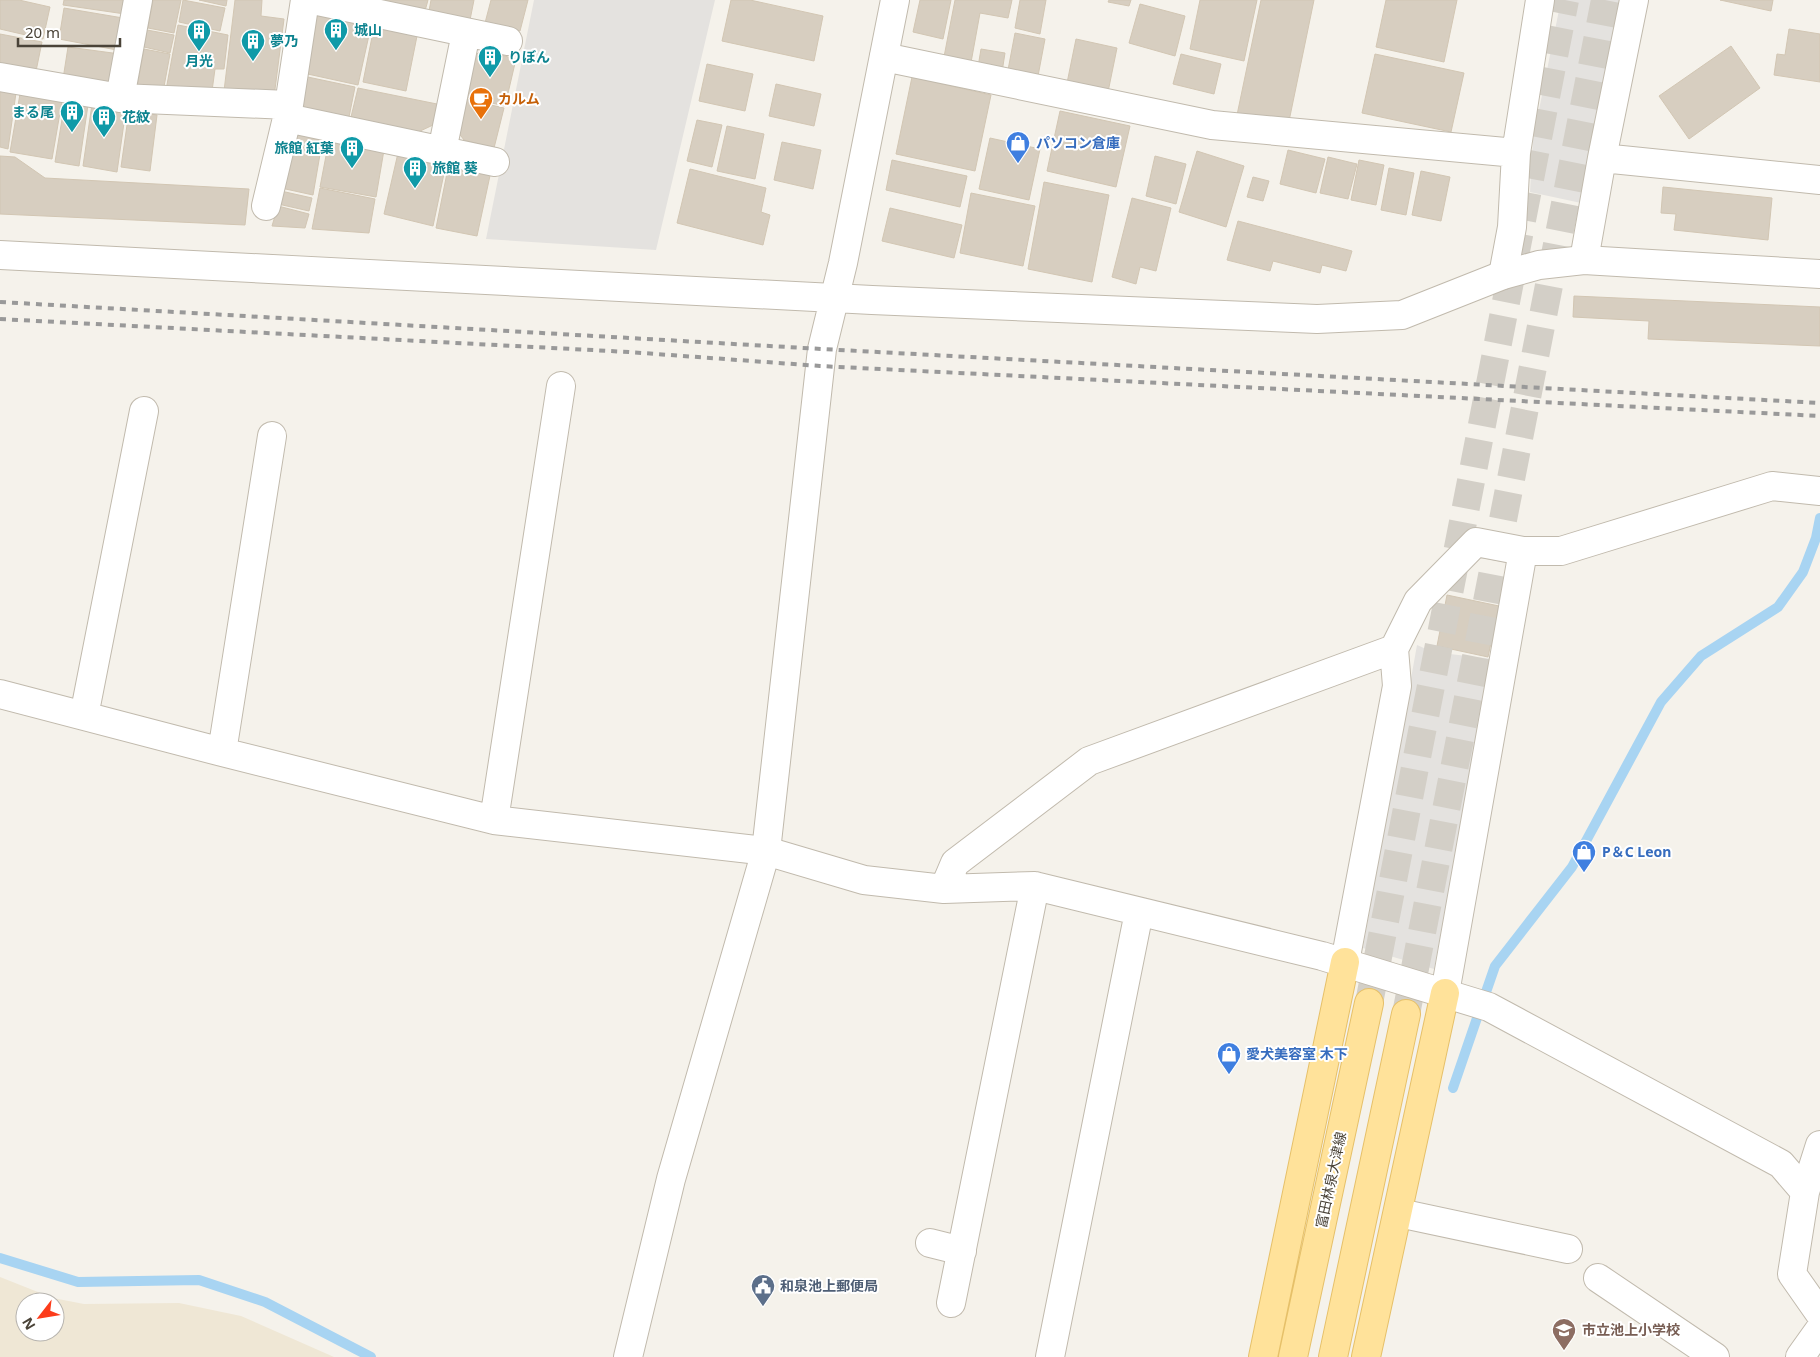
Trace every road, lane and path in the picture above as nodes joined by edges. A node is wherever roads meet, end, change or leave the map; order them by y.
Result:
1 (138, 0) edge
2 (305, 0) edge
3 (314, 0) edge
4 (895, 0) edge
5 (1540, 0) edge
6 (1634, 0) edge
7 (466, 33) junction
8 (508, 41) dead end
9 (884, 57) junction
10 (0, 77) edge
11 (120, 98) junction
12 (288, 111) junction
13 (442, 151) junction
14 (1516, 153) junction
15 (1602, 158) junction
16 (495, 162) dead end
17 (1820, 180) edge
18 (266, 206) dead end
19 (0, 255) edge
20 (1584, 260) junction
21 (1820, 274) edge
22 (1503, 275) junction
23 (833, 298) junction
24 (561, 386) dead end
25 (144, 411) dead end
26 (272, 436) dead end
27 (1820, 492) edge
28 (1523, 551) junction
29 (1394, 649) junction
30 (0, 694) edge
31 (84, 716) junction
32 (222, 752) junction
33 (494, 820) junction
34 (766, 851) junction
35 (1036, 886) junction
36 (944, 889) junction
37 (1139, 912) junction
38 (1345, 962) junction
39 (1445, 993) junction
40 (1369, 1003) tunnel mouth
41 (1406, 1014) tunnel mouth
42 (1820, 1145) edge
43 (1805, 1192) junction
44 (1399, 1212) junction
45 (930, 1243) dead end
46 (1568, 1249) dead end
47 (962, 1251) junction
48 (1598, 1278) dead end
49 (951, 1303) dead end
50 (1820, 1314) edge
51 (1820, 1328) edge
52 (628, 1357) edge
53 (1050, 1357) edge
54 (1263, 1357) edge
55 (1293, 1357) edge
56 (1333, 1357) edge
57 (1366, 1357) edge
58 (1715, 1357) edge
59 (1800, 1357) edge

1 - 11 street
2 - 12 street
3 - 7 street
4 - 9 street
5 - 14 street
6 - 15 street
7 - 8 street
7 - 13 street
9 - 14 street
9 - 23 street
10 - 11 street
11 - 12 street
12 - 13 street
12 - 18 street
13 - 16 street
14 - 22 street
15 - 17 street
15 - 20 street
19 - 23 street
20 - 21 street
20 - 22 street
22 - 23 street
23 - 34 street
24 - 33 street
25 - 31 street
26 - 32 street
27 - 28 street
28 - 29 street
28 - 39 street
29 - 36 street
29 - 38 street
30 - 31 street
31 - 32 street
32 - 33 street
33 - 34 street
34 - 36 street
34 - 52 street
35 - 36 street
35 - 37 street
35 - 47 street
37 - 38 street
37 - 53 street
38 - 39 street
38 - 54 main road
39 - 43 street
39 - 44 main road
40 - 55 main road, 富田林泉大津線
41 - 56 main road
42 - 43 street
43 - 50 street
44 - 46 street
44 - 57 main road
45 - 47 street
47 - 49 street
48 - 58 street
51 - 59 street

